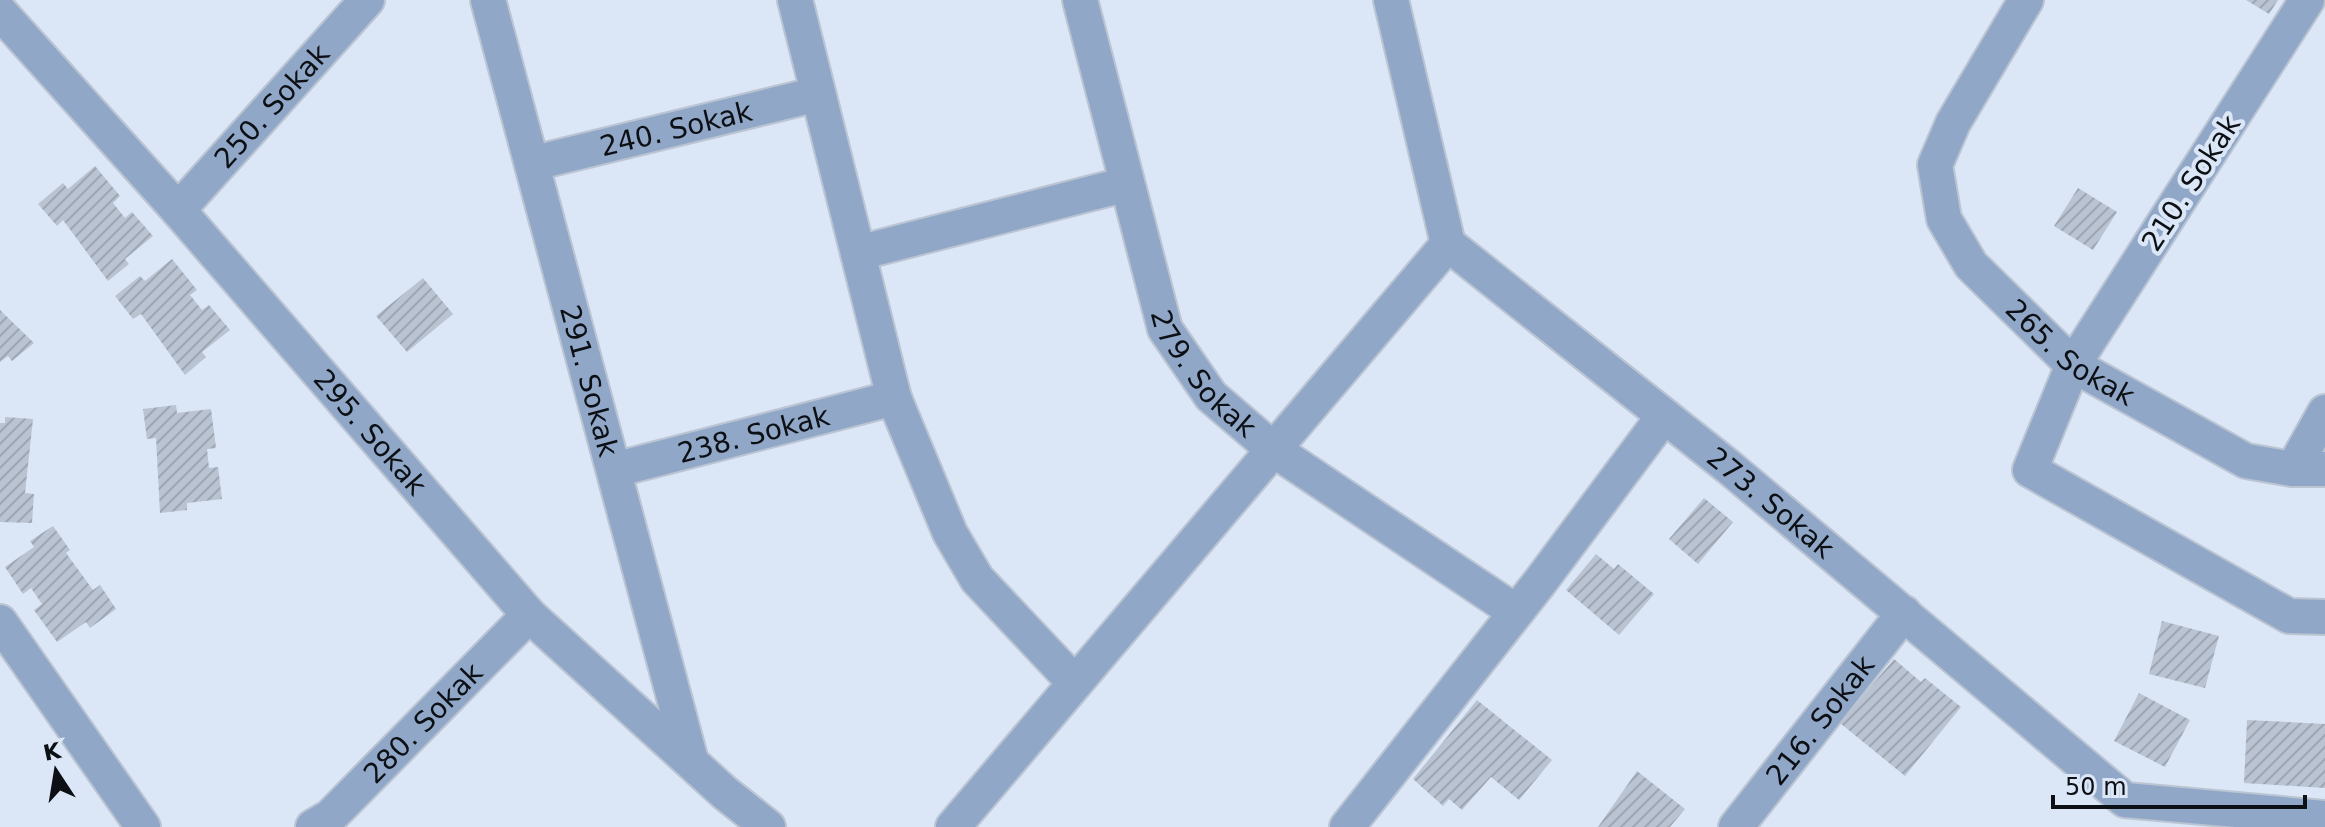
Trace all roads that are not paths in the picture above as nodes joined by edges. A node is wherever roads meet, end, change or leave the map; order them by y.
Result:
1 (367, 0) edge
2 (488, 0) edge
3 (795, 0) edge
4 (1080, 0) edge
5 (1391, 0) edge
6 (2026, 0) edge
7 (2307, 0) edge
8 (0, 12) edge
9 (818, 94) junction
10 (534, 163) junction
11 (1127, 184) junction
12 (178, 210) junction
13 (1448, 244) junction
14 (858, 253) junction
15 (2073, 365) junction
16 (894, 398) junction
17 (2325, 412) edge
18 (1664, 416) junction
19 (1274, 450) junction
20 (2309, 469) edge
21 (614, 470) junction
22 (1516, 612) junction
23 (1904, 613) junction
24 (529, 615) junction
25 (2325, 617) edge
26 (0, 622) edge
27 (1075, 683) junction
28 (691, 761) junction
29 (2124, 814) edge
30 (2325, 818) edge
31 (327, 824) edge
32 (143, 827) edge
33 (768, 827) edge
34 (953, 827) edge
35 (1347, 827) edge
36 (1736, 827) edge

1 - 12 street, 250. Sokak
2 - 10 street, 291. Sokak
3 - 9 street
4 - 11 street, 279. Sokak
5 - 13 street
6 - 15 street, 265. Sokak
7 - 15 street, 210. Sokak
8 - 12 street, 295. Sokak
9 - 10 street, 240. Sokak
9 - 14 street
10 - 21 street, 291. Sokak
11 - 14 street
11 - 19 street, 279. Sokak
12 - 24 street, 295. Sokak
13 - 18 street, 273. Sokak
13 - 19 street
14 - 16 street
15 - 20 street, 265. Sokak
15 - 25 street, 210. Sokak
16 - 21 street, 238. Sokak
16 - 27 street
17 - 20 street
18 - 22 street
18 - 23 street, 273. Sokak
19 - 22 street, 279. Sokak
19 - 27 street
21 - 28 street, 291. Sokak
22 - 35 street
23 - 29 street, 273. Sokak
23 - 36 street, 216. Sokak
24 - 28 street, 295. Sokak
24 - 31 street, 280. Sokak
26 - 32 street
27 - 34 street
28 - 33 street, 295. Sokak
29 - 30 street, 273. Sokak

